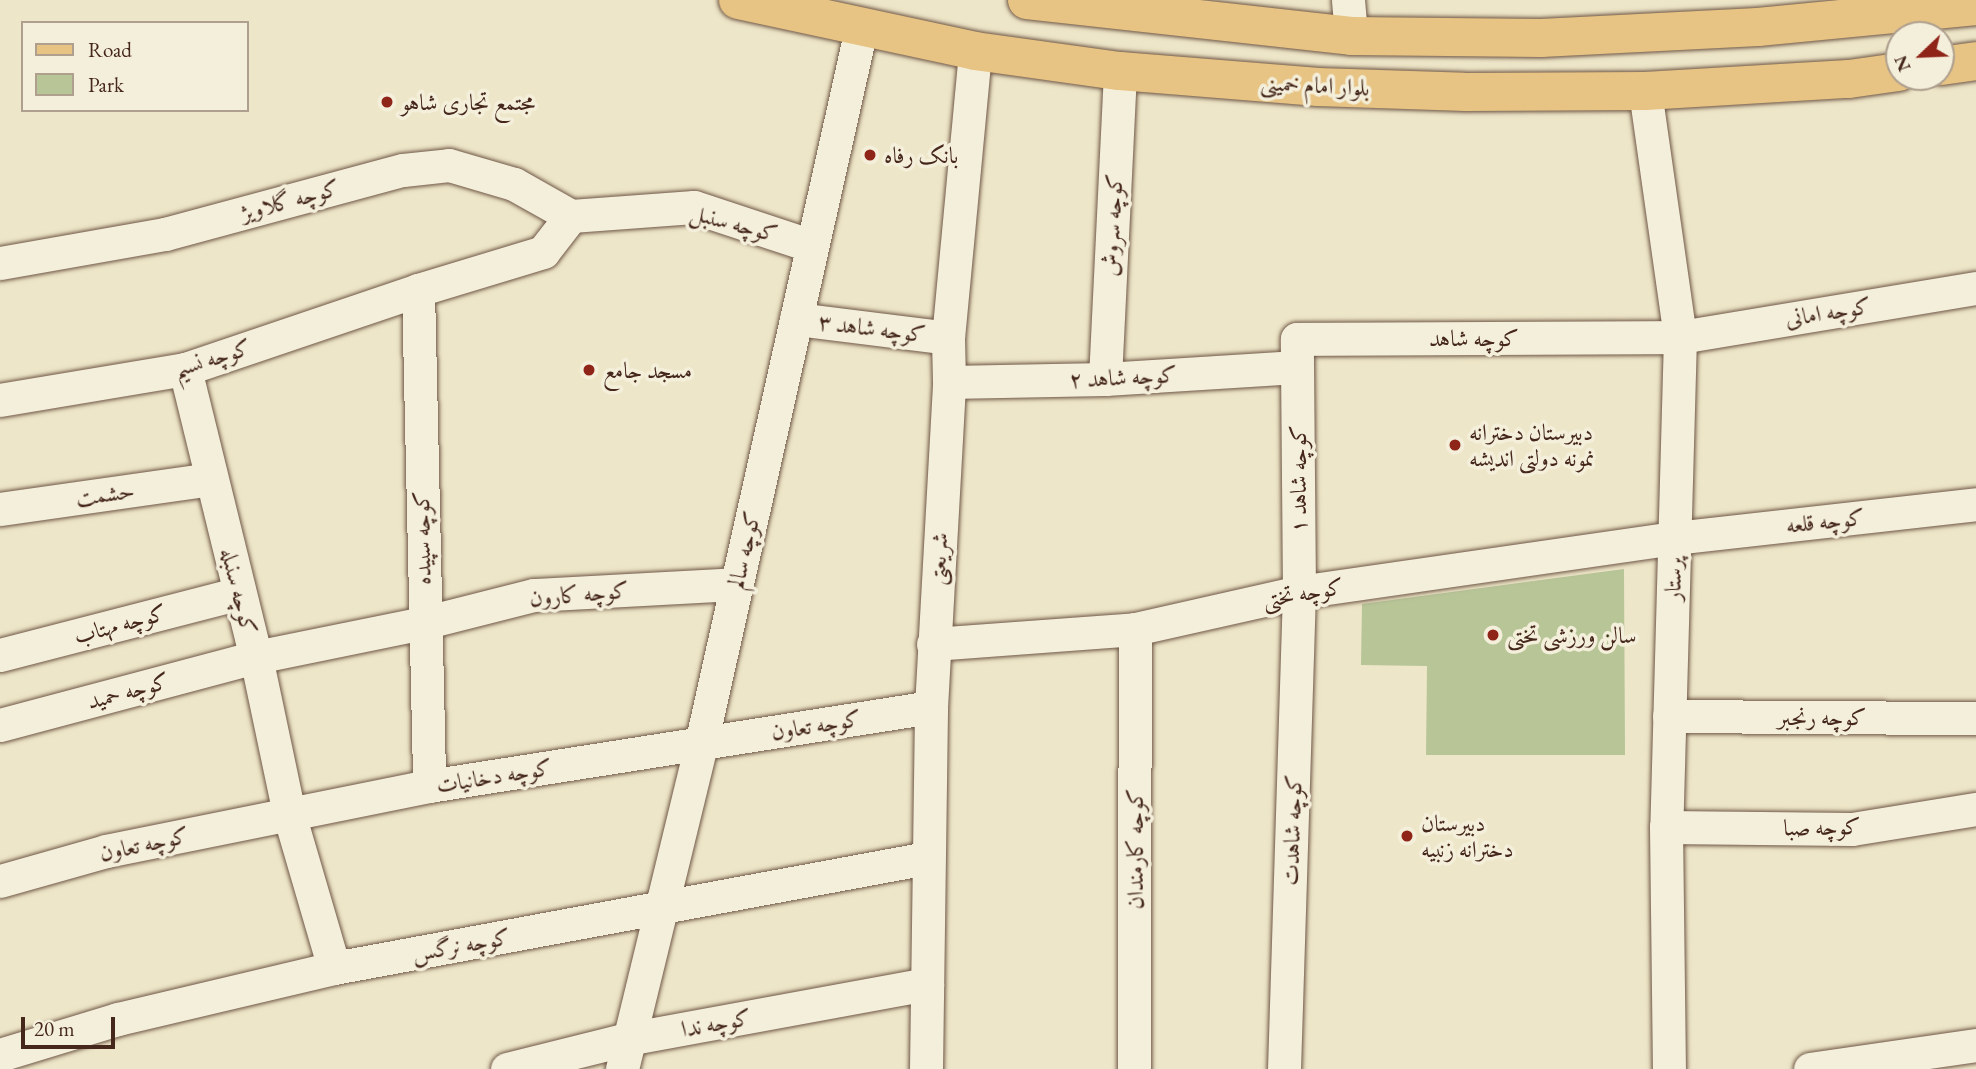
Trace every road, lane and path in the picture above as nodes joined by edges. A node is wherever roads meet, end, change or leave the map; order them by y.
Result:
1 (738, 0) edge
2 (1030, 0) edge
3 (1976, 6) edge
4 (1350, 18) edge
5 (861, 29) junction
6 (975, 51) junction
7 (1976, 61) edge
8 (1955, 64) edge
9 (1120, 71) junction
10 (1885, 74) edge
11 (1645, 91) junction
12 (571, 216) junction
13 (812, 246) junction
14 (0, 263) edge
15 (1976, 288) edge
16 (418, 290) junction
17 (796, 319) junction
18 (1680, 337) junction
19 (948, 338) junction
20 (1297, 367) junction
21 (185, 369) junction
22 (1105, 379) junction
23 (949, 382) junction
24 (0, 400) edge
25 (210, 479) junction
26 (1976, 503) edge
27 (0, 509) edge
28 (1674, 538) junction
29 (737, 584) junction
30 (1299, 592) junction
31 (239, 593) junction
32 (423, 623) junction
33 (1135, 629) junction
34 (933, 644) junction
35 (0, 655) edge
36 (256, 657) junction
37 (931, 706) junction
38 (1669, 716) junction
39 (1976, 718) edge
40 (0, 725) edge
41 (701, 744) junction
42 (429, 786) junction
43 (1976, 809) edge
44 (289, 814) junction
45 (1666, 827) junction
46 (927, 858) junction
47 (0, 881) edge
48 (661, 910) junction
49 (334, 968) junction
50 (927, 984) junction
51 (1976, 1045) edge
52 (624, 1054) edge
53 (0, 1055) edge
54 (507, 1069) edge
55 (926, 1069) edge
56 (1134, 1069) edge
57 (1284, 1069) edge
58 (1669, 1069) edge
59 (1810, 1069) edge

1 - 5 main road, بلوار امام خمینی
2 - 4 main road
3 - 4 main road
5 - 6 main road, بلوار امام خمینی
5 - 13 street, کوچه سالم
6 - 9 main road, بلوار امام خمینی
6 - 19 street, شریعتی
7 - 8 main road
9 - 11 main road, بلوار امام خمینی
9 - 22 street, کوچه سروش
10 - 11 main road, بلوار امام خمینی
11 - 18 street, پرستار
12 - 13 street, کوچه سنبل
12 - 14 street, کوچه گلاویژ
12 - 16 street, کوچه نسیم
13 - 17 street, کوچه سالم
15 - 18 street, کوچه امانی
16 - 21 street, کوچه نسیم
16 - 32 street, کوچه سپیده
17 - 19 street, کوچه شاهد ۳
17 - 29 street, کوچه سالم
18 - 20 street, کوچه شاهد
18 - 28 street, پرستار
19 - 23 street, شریعتی
20 - 22 street, کوچه شاهد ۲
20 - 30 street, کوچه شاهد ۱
21 - 24 street, کوچه نسیم
21 - 25 street, کوچه سنبله
22 - 23 street, کوچه شاهد ۲
23 - 34 street, شریعتی
25 - 27 street, حشمت
25 - 31 street, کوچه سنبله
26 - 28 street, کوچه قلعه
28 - 30 street, کوچه تختی
28 - 38 street, پرستار
29 - 32 street, کوچه کارون
29 - 41 street, کوچه سالم
30 - 33 street, کوچه تختی
30 - 57 street, کوچه شاهدت
31 - 35 street, کوچه مهتاب
31 - 36 street, کوچه سنبله
32 - 36 street, کوچه کارون
32 - 42 street, کوچه سپیده
33 - 34 street, کوچه تختی
33 - 56 street, کوچه کارمندان
34 - 37 street, شریعتی
36 - 40 street, کوچه حمید
36 - 44 street, کوچه سنبله
37 - 41 street, کوچه تعاون
37 - 46 street, شریعتی
38 - 39 street, کوچه رنجبر
38 - 45 street, پرستار
41 - 42 street, کوچه دخانیات
41 - 48 street, کوچه سالم
42 - 44 street, کوچه دخانیات
43 - 45 street, کوچه صبا
44 - 47 street, کوچه تعاون
44 - 49 street, کوچه سنبله
45 - 58 street, پرستار
46 - 48 street, کوچه نرگس
46 - 50 street, شریعتی
48 - 49 street, کوچه نرگس
48 - 52 street, کوچه سالم
49 - 53 street, کوچه نرگس
50 - 52 street, کوچه ندا
50 - 55 street, شریعتی
51 - 59 street
52 - 54 street, کوچه ندا

